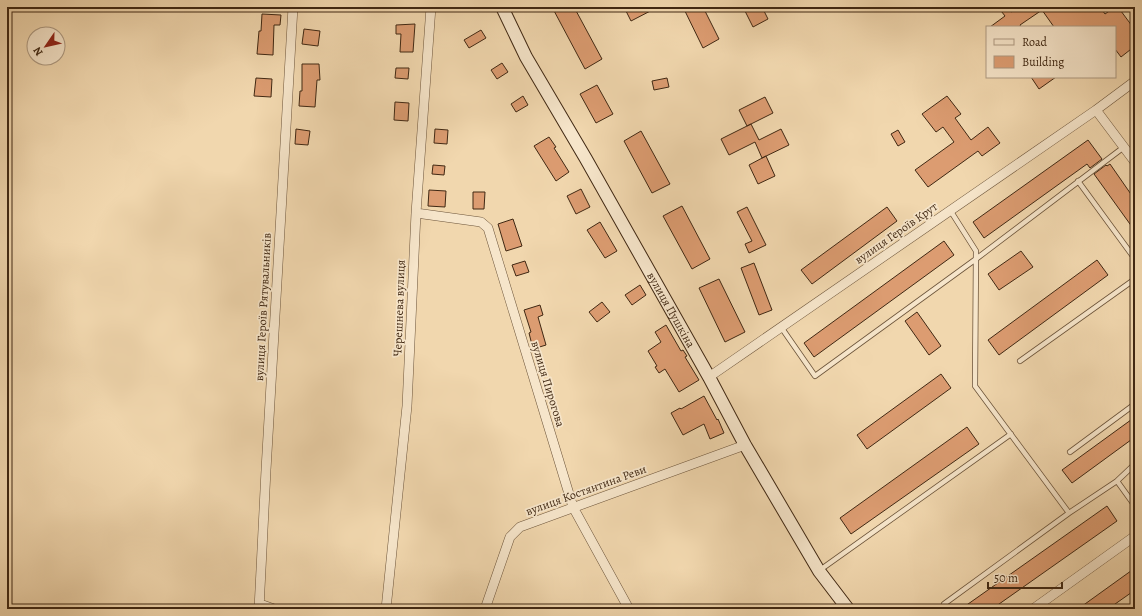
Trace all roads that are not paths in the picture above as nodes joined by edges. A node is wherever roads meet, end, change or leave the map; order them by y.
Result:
1 (293, 7) edge
2 (431, 7) edge
3 (502, 7) edge
4 (1135, 81) edge
5 (1096, 110) junction
6 (1124, 147) junction
7 (1135, 162) edge
8 (1078, 182) junction
9 (950, 210) junction
10 (416, 213) junction
11 (976, 259) junction
12 (1135, 259) edge
13 (1135, 279) edge
14 (781, 327) junction
15 (1020, 361) dead end
16 (709, 376) junction
17 (1135, 404) edge
18 (1011, 434) junction
19 (745, 445) junction
20 (1070, 452) dead end
21 (1135, 464) edge
22 (1117, 482) junction
23 (1135, 506) edge
24 (573, 507) junction
25 (1069, 513) junction
26 (1135, 536) edge
27 (820, 571) junction
28 (259, 607) edge
29 (274, 609) edge
30 (386, 609) edge
31 (485, 609) edge
32 (629, 609) edge
33 (848, 609) edge
34 (947, 609) edge
35 (1033, 609) edge

1 - 28 street, вулиця Героїв Рятувальників
2 - 10 street, Черешнева вулиця
3 - 16 street, вулиця Пушкіна
4 - 5 street, вулиця Героїв Крут
5 - 6 street
5 - 9 street, вулиця Героїв Крут
6 - 7 street
6 - 8 lane
8 - 11 lane
8 - 12 lane
9 - 11 lane
9 - 14 street, вулиця Героїв Крут
10 - 24 street, вулиця Пирогова
10 - 30 street, Черешнева вулиця
11 - 14 lane
11 - 18 lane
13 - 15 lane
14 - 16 street, вулиця Героїв Крут
16 - 19 street, вулиця Пушкіна
17 - 20 lane
18 - 25 lane
18 - 27 lane
19 - 24 street, вулиця Костянтина Реви
19 - 27 street, вулиця Пушкіна
21 - 22 lane
22 - 23 lane
22 - 25 lane
24 - 31 street, вулиця Костянтина Реви
24 - 32 street, вулиця Пирогова
25 - 34 lane
26 - 35 street
27 - 33 street, вулиця Пушкіна
28 - 29 street

